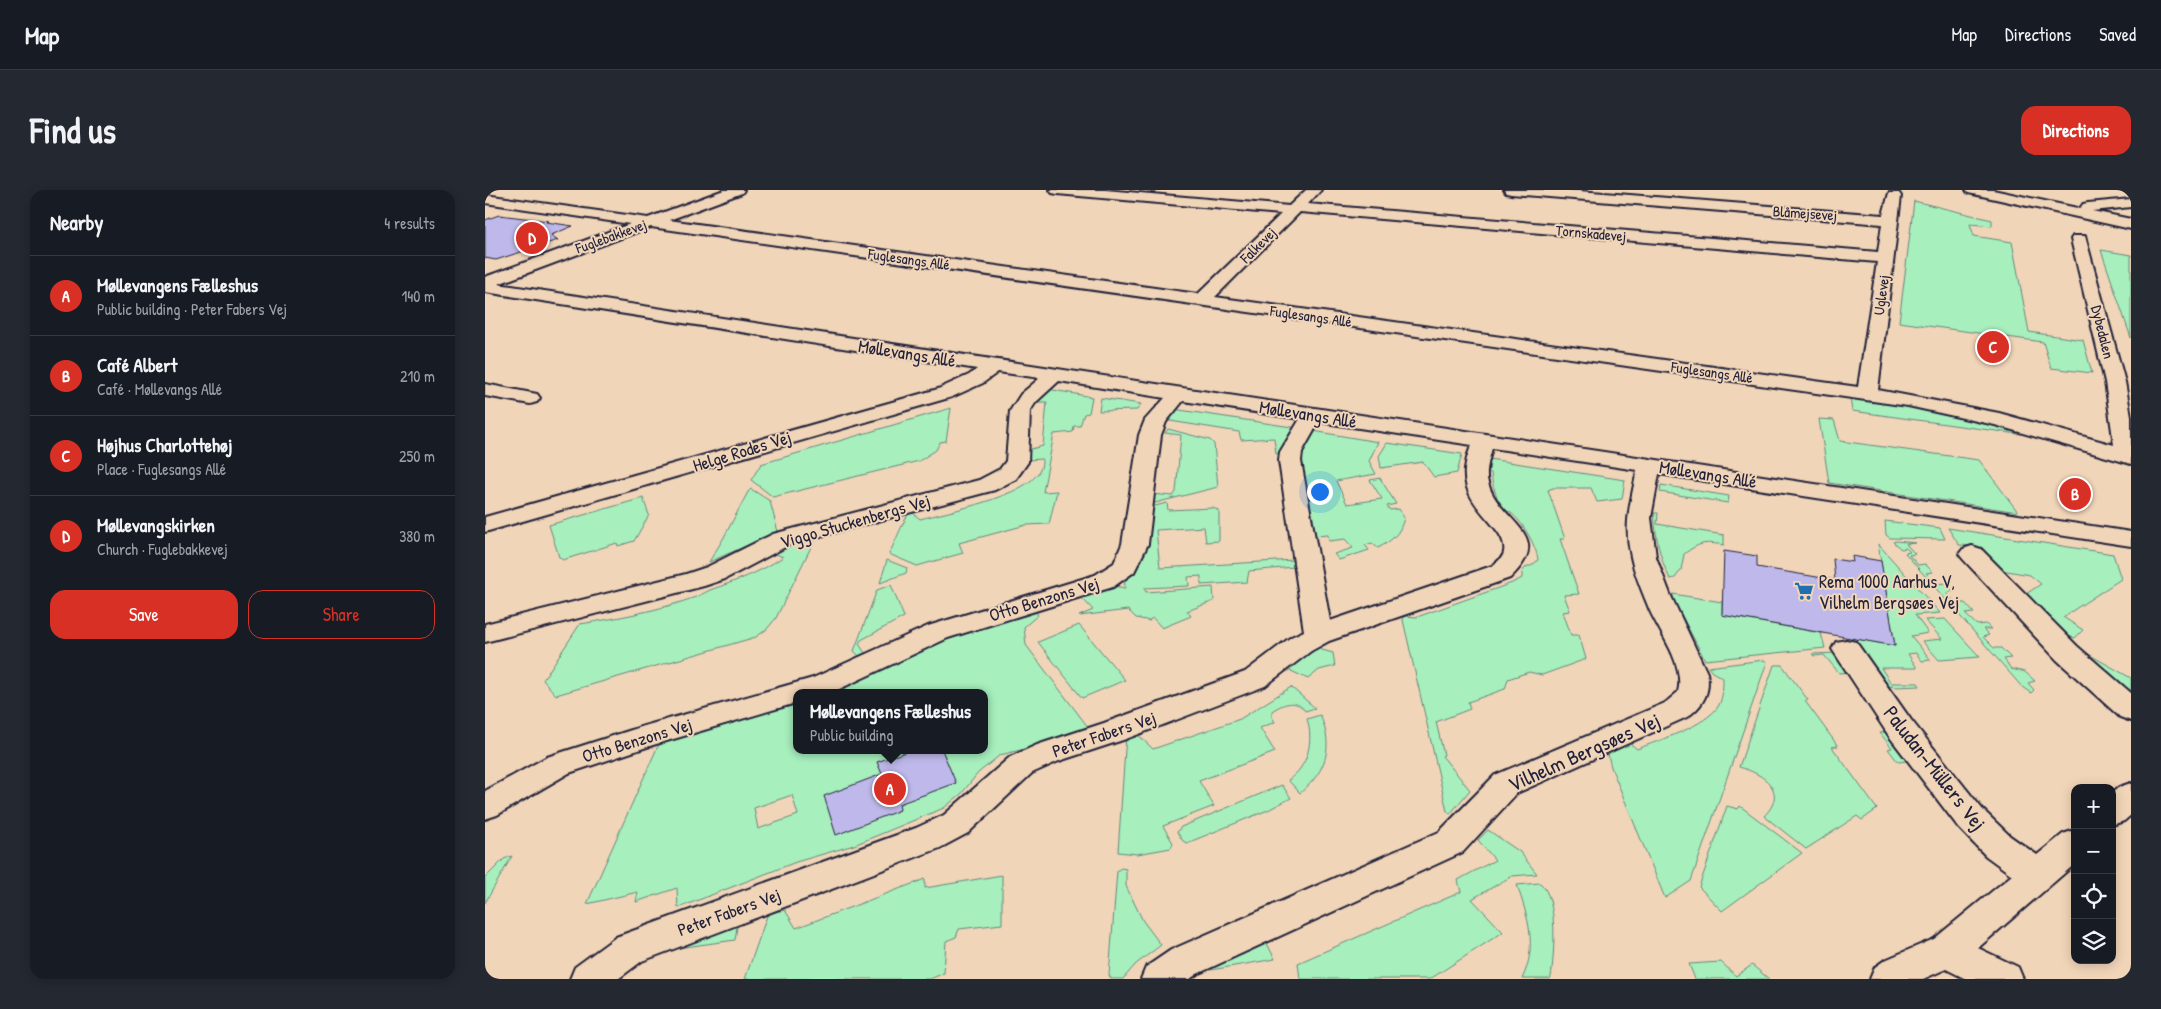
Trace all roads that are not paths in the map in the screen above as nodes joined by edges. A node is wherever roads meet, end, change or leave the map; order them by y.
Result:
1 (531, 190) edge
2 (737, 190) edge
3 (1057, 190) edge
4 (1314, 190) edge
5 (1511, 190) edge
6 (1973, 190) edge
7 (1895, 193) edge
8 (490, 200) edge
9 (2131, 203) edge
10 (1294, 209) junction
11 (2067, 209) junction
12 (1889, 220) junction
13 (648, 223) junction
14 (2131, 224) edge
15 (2079, 239) dead end
16 (1886, 258) junction
17 (485, 283) edge
18 (485, 287) edge
19 (485, 297) edge
20 (1202, 300) junction
21 (990, 369) junction
22 (1049, 381) junction
23 (485, 390) edge
24 (1867, 394) junction
25 (530, 398) dead end
26 (1173, 401) junction
27 (1309, 421) junction
28 (1481, 448) junction
29 (2129, 456) edge
30 (1649, 470) junction
31 (485, 525) edge
32 (2131, 539) edge
33 (2131, 548) edge
34 (1972, 554) dead end
35 (485, 633) edge
36 (1319, 635) junction
37 (1846, 649) dead end
38 (810, 689) edge
39 (793, 694) edge
40 (2131, 710) edge
41 (2131, 796) edge
42 (485, 806) edge
43 (2116, 809) edge
44 (2071, 847) edge
45 (2038, 875) junction
46 (1941, 965) edge
47 (589, 979) edge
48 (1160, 979) edge
49 (1889, 979) edge
50 (1970, 979) edge
51 (2004, 979) edge

1 - 8 street
2 - 13 street, Fuglebakkevej
3 - 10 street, Tornskadevej
4 - 10 street, Falkevej
5 - 12 street, Blåmejsevej
6 - 11 street
7 - 12 street, Uglevej
8 - 13 street, Fuglesangs Allé
9 - 11 street
10 - 16 street, Tornskadevej
10 - 20 street, Falkevej
11 - 14 street
12 - 16 street, Uglevej
13 - 17 street, Fuglebakkevej
13 - 20 street, Fuglesangs Allé
15 - 29 street, Dybedalen
16 - 24 street, Uglevej
18 - 21 street, Møllevangs Allé
19 - 21 street, Møllevangs Allé
20 - 24 street, Fuglesangs Allé
21 - 22 street, Møllevangs Allé
21 - 30 street, Møllevangs Allé
21 - 31 street, Helge Rodes Vej
22 - 26 street, Møllevangs Allé
22 - 35 street, Viggo Stuckenbergs Vej
23 - 25 street
24 - 29 street, Fuglesangs Allé
26 - 27 street, Møllevangs Allé
26 - 38 street, Otto Benzons Vej
27 - 28 street, Møllevangs Allé
27 - 36 street
28 - 30 street, Møllevangs Allé
28 - 36 street, Peter Fabers Vej
30 - 32 street, Møllevangs Allé
30 - 33 street, Møllevangs Allé
30 - 48 street, Vilhelm Bergsøes Vej
34 - 40 street
36 - 47 street, Peter Fabers Vej
37 - 45 street, Paludan-Müllers Vej
39 - 42 street, Otto Benzons Vej
41 - 43 street
44 - 45 street
45 - 46 street
46 - 49 street
46 - 50 street
46 - 51 street

